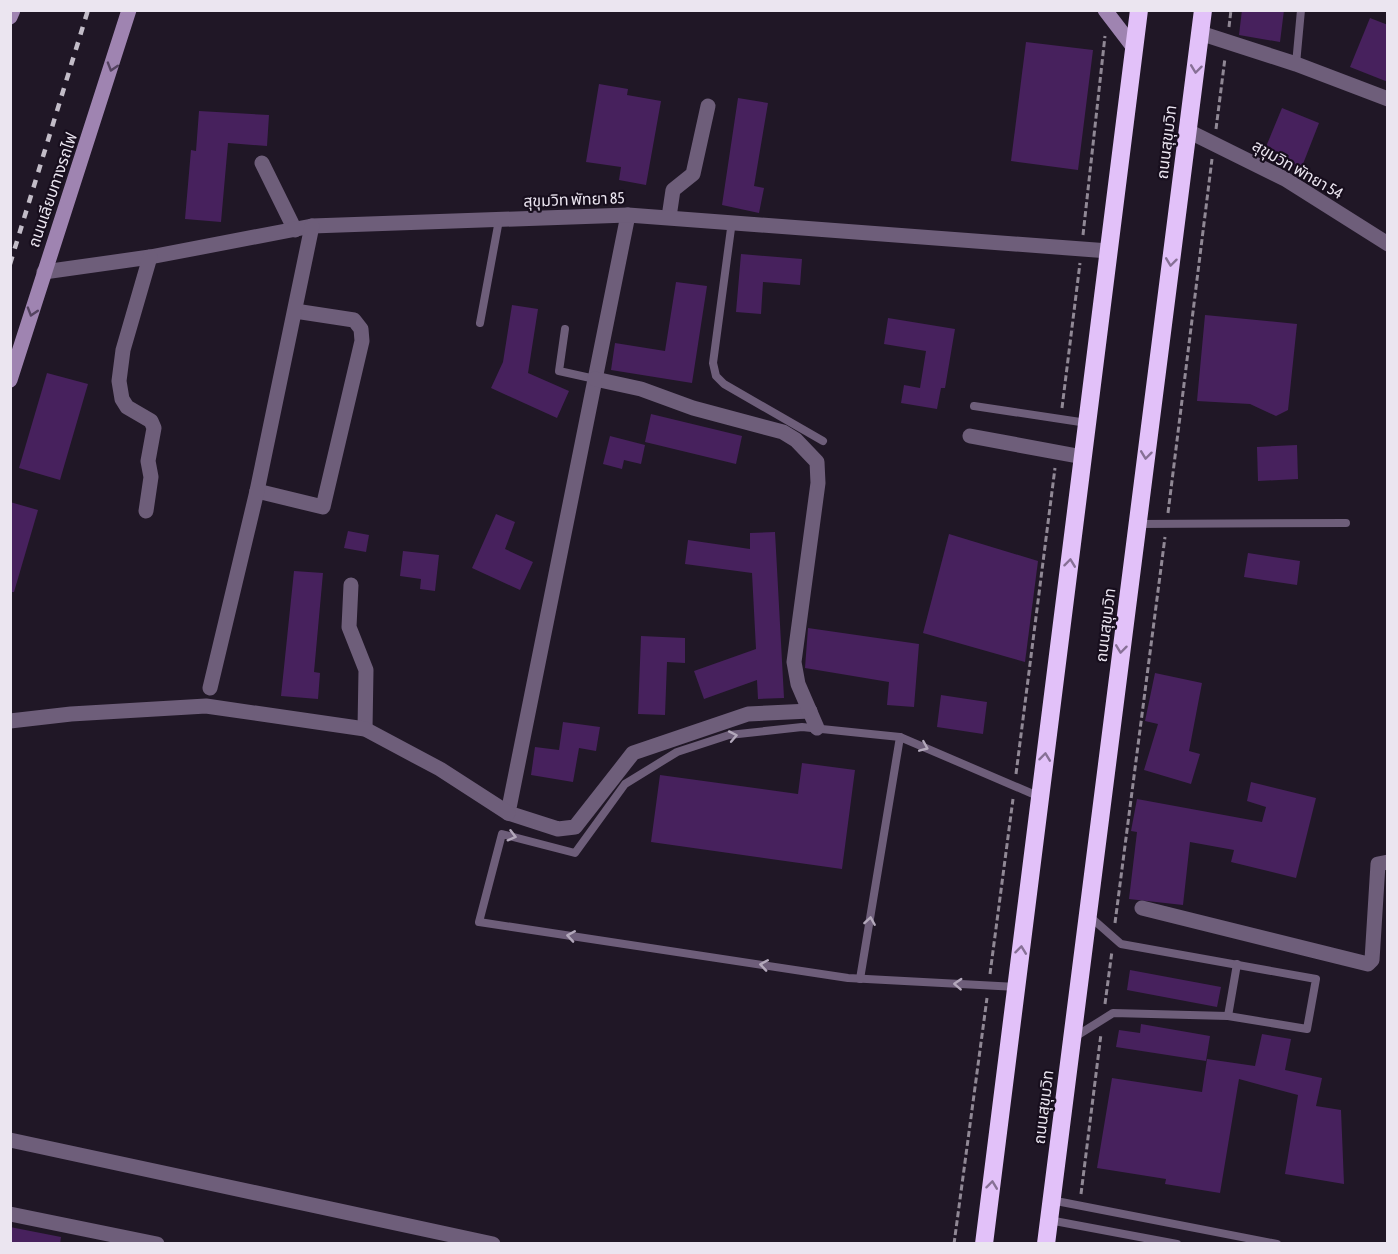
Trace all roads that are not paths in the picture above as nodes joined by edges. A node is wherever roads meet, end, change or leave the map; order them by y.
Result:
1 (12, 10) edge
2 (129, 10) edge
3 (1139, 10) edge
4 (1203, 10) edge
5 (1301, 10) edge
6 (1107, 12) edge
7 (10, 17) edge
8 (1200, 33) junction
9 (1134, 48) junction
10 (1296, 64) junction
11 (1388, 99) edge
12 (708, 106) dead end
13 (1188, 131) junction
14 (262, 163) dead end
15 (628, 215) junction
16 (669, 217) junction
17 (499, 220) junction
18 (732, 221) junction
19 (312, 226) junction
20 (295, 230) junction
21 (1388, 244) edge
22 (1109, 251) junction
23 (150, 257) junction
24 (44, 272) junction
25 (295, 311) junction
26 (480, 323) dead end
27 (565, 329) dead end
28 (595, 379) junction
29 (10, 381) edge
30 (974, 406) dead end
31 (1087, 423) junction
32 (970, 436) dead end
33 (823, 441) dead end
34 (1083, 457) junction
35 (257, 491) junction
36 (146, 511) dead end
37 (1346, 523) dead end
38 (1137, 524) junction
39 (351, 585) dead end
40 (210, 688) dead end
41 (810, 711) junction
42 (10, 721) edge
43 (817, 728) junction
44 (365, 729) junction
45 (900, 737) junction
46 (1040, 797) junction
47 (508, 813) junction
48 (1388, 862) edge
49 (1142, 908) dead end
50 (1087, 915) junction
51 (1237, 964) junction
52 (860, 979) junction
53 (1017, 987) junction
54 (1228, 1016) junction
55 (1072, 1040) junction
56 (10, 1140) edge
57 (1051, 1200) junction
58 (10, 1214) edge
59 (1048, 1220) junction
60 (157, 1244) edge
61 (493, 1244) edge
62 (984, 1244) edge
63 (1046, 1244) edge
64 (1177, 1244) edge
65 (1277, 1244) edge

1 - 7 street
2 -> 24 street, ถนนเลียบทางรถไฟ
3 - 9 highway
4 - 8 highway, ถนนสุขุมวิท
5 - 10 lane
6 - 9 street
8 - 10 street
8 -> 13 highway, ถนนสุขุมวิท
9 - 22 highway
10 - 11 street
12 - 16 street
13 - 21 street, สุขุมวิท พัทยา 54
13 -> 38 highway, ถนนสุขุมวิท
14 - 20 street
15 - 16 street, สุขุมวิท พัทยา 85
15 - 17 street, สุขุมวิท พัทยา 85
15 - 28 street
16 - 18 street, สุขุมวิท พัทยา 85
17 - 19 street, สุขุมวิท พัทยา 85
17 - 26 lane
18 - 22 street, สุขุมวิท พัทยา 85
18 - 33 lane
19 - 20 street, สุขุมวิท พัทยา 85
19 - 25 street
20 - 23 street, สุขุมวิท พัทยา 85
22 - 31 highway
23 - 24 street, สุขุมวิท พัทยา 85
23 - 36 street
24 -> 29 street, ถนนเลียบทางรถไฟ
25 - 35 street
25 - 35 street
27 - 28 lane
28 - 41 street
28 - 47 street
30 - 31 lane
31 - 34 highway
32 - 34 street
46 -> 34 highway
35 - 40 street
37 - 38 lane
38 -> 50 highway, ถนนสุขุมวิท
39 - 44 street
41 - 43 street
41 - 47 street
42 - 44 street
43 - 45 lane
52 -> 43 lane
44 - 47 street
45 -> 46 lane
52 -> 45 lane
53 -> 46 highway
48 - 49 street
50 - 51 lane
50 - 55 highway, ถนนสุขุมวิท
51 - 54 lane
51 - 54 lane
53 -> 52 lane
62 -> 53 highway
54 - 55 lane
55 - 57 highway, ถนนสุขุมวิท
56 - 61 street
57 - 59 highway, ถนนสุขุมวิท
57 - 65 lane
58 - 60 street
59 - 63 highway, ถนนสุขุมวิท
59 - 64 lane

